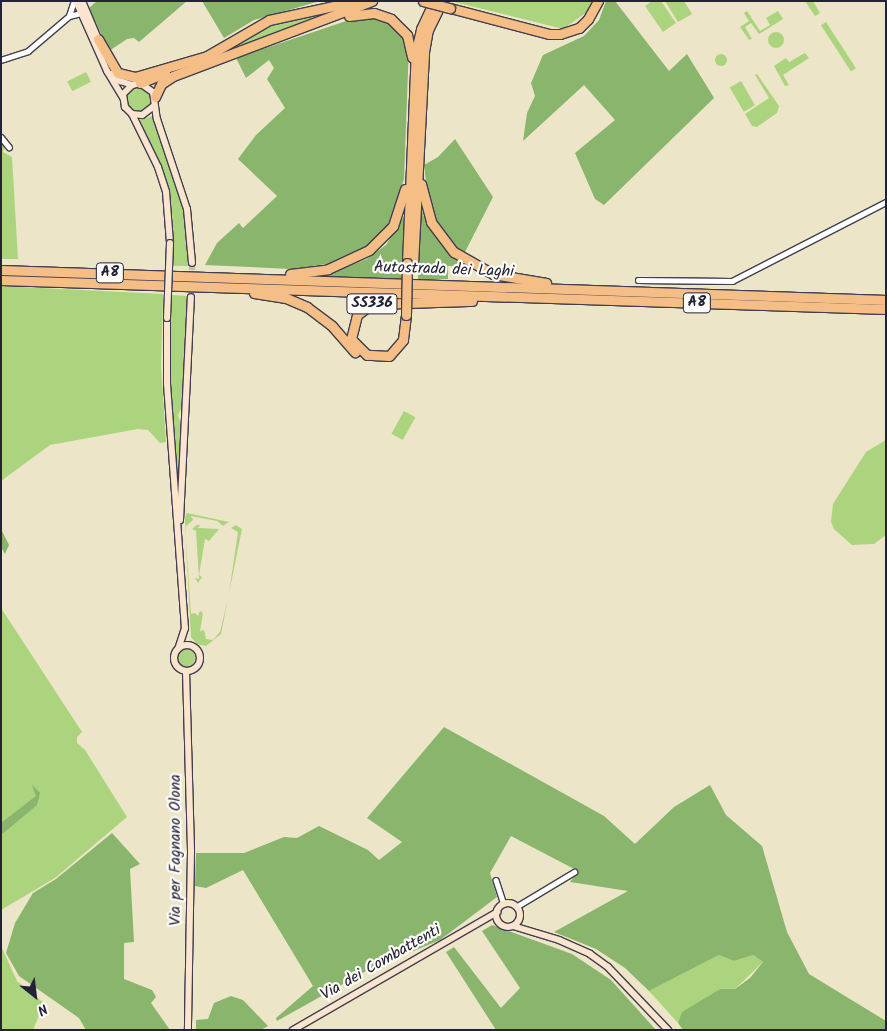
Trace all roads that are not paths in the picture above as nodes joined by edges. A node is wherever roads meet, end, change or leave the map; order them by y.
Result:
1 (75, 1) edge
2 (82, 1) edge
3 (372, 1) edge
4 (422, 1) edge
5 (434, 1) edge
6 (442, 1) edge
7 (598, 1) edge
8 (357, 2) edge
9 (81, 13) junction
10 (69, 16) junction
11 (98, 39) junction
12 (268, 42) junction
13 (1, 60) edge
14 (186, 63) junction
15 (414, 74) junction
16 (136, 84) junction
17 (122, 98) junction
18 (154, 102) junction
19 (132, 114) junction
20 (419, 134) junction
21 (1, 137) edge
22 (8, 146) dead end
23 (410, 162) junction
24 (886, 202) edge
25 (192, 264) tunnel mouth
26 (410, 264) junction
27 (1, 270) edge
28 (219, 277) junction
29 (1, 280) edge
30 (638, 280) dead end
31 (219, 287) junction
32 (586, 290) junction
33 (509, 296) junction
34 (191, 297) tunnel mouth
35 (886, 300) edge
36 (886, 309) edge
37 (409, 315) junction
38 (179, 541) junction
39 (185, 628) junction
40 (193, 647) junction
41 (178, 649) junction
42 (186, 671) junction
43 (574, 872) dead end
44 (496, 880) dead end
45 (504, 904) junction
46 (516, 907) junction
47 (496, 912) junction
48 (520, 917) junction
49 (483, 922) junction
50 (499, 923) junction
51 (512, 926) junction
52 (529, 930) junction
53 (188, 1030) edge
54 (293, 1030) edge
55 (668, 1030) edge

1 - 9 main road
1 - 10 street
2 - 11 main road
3 - 12 highway
4 - 7 highway, bridge
5 - 15 highway
6 - 20 highway
8 - 14 highway
9 - 10 street
9 - 17 main road
10 - 13 street
11 - 14 highway
11 - 16 main road
12 - 15 highway
12 - 18 highway
14 - 16 highway
15 - 23 highway
16 - 17 main road
16 - 18 main road
17 - 19 main road
18 - 19 main road
18 - 25 main road
19 - 38 main road, bridge
20 - 26 highway
20 - 32 highway
21 - 22 street
23 - 26 highway
23 - 28 highway
24 - 30 street
26 - 37 highway
27 - 28 highway, Autostrada dei Laghi / A8
28 - 32 highway, Autostrada dei Laghi / A8
29 - 31 highway, Autostrada dei Laghi / A8
31 - 33 highway, Autostrada dei Laghi / A8
31 - 37 highway
32 - 35 highway, Autostrada dei Laghi / A8
33 - 36 highway, Autostrada dei Laghi / A8
33 - 37 highway, SS336
34 - 38 main road
38 - 39 main road
39 - 40 main road
39 - 41 main road
40 - 41 main road
40 - 42 main road
41 - 42 main road, Via per Fagnano Olona
42 - 53 main road, Via per Fagnano Olona
43 - 46 street
44 - 45 street
45 - 46 main road
45 - 47 main road, Via dei Combattenti
46 - 48 main road
47 - 49 main road, Via dei Combattenti
47 - 50 main road
48 - 51 main road
48 - 52 main road
49 - 50 main road
49 - 54 main road, Via dei Combattenti
50 - 51 main road
51 - 52 main road
52 - 55 main road

